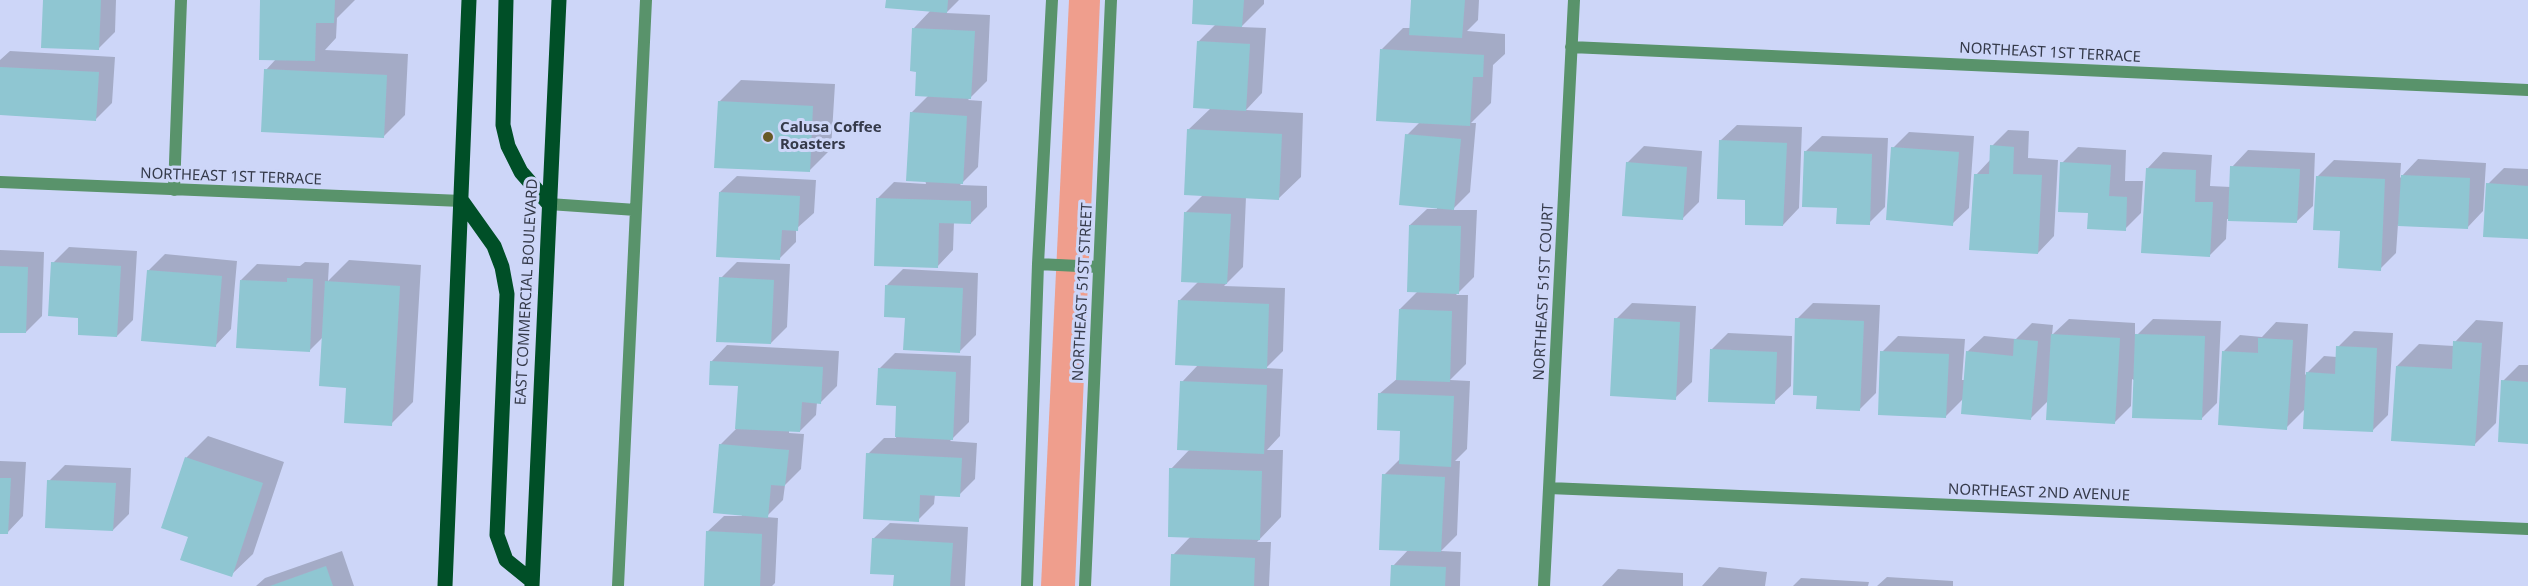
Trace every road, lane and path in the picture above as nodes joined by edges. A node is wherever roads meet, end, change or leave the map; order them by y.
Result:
1 (181, 0) edge
2 (469, 0) edge
3 (506, 0) edge
4 (560, 0) edge
5 (646, 0) edge
6 (1052, 0) edge
7 (1112, 0) edge
8 (1574, 0) edge
9 (1571, 47) junction
10 (2528, 90) edge
11 (0, 182) edge
12 (174, 190) junction
13 (462, 201) junction
14 (549, 204) junction
15 (636, 210) junction
16 (1038, 264) junction
17 (1099, 267) junction
18 (1549, 488) junction
19 (2528, 530) edge
20 (532, 583) edge
21 (445, 586) edge
22 (618, 586) edge
23 (1027, 586) edge
24 (1085, 586) edge
25 (1544, 586) edge

1 - 12 street
2 - 13 main road
3 - 14 main road
4 - 14 main road, EAST COMMERCIAL BOULEVARD
5 - 15 street
6 - 16 street
7 - 17 street, NORTHEAST 51ST STREET
8 - 9 street, NORTHEAST 51ST COURT
9 - 10 street, NORTHEAST 1ST TERRACE
9 - 18 street, NORTHEAST 51ST COURT
11 - 12 street, NORTHEAST 1ST TERRACE
12 - 13 street, NORTHEAST 1ST TERRACE
13 - 20 main road
13 - 21 main road
14 - 15 street
14 - 20 main road, EAST COMMERCIAL BOULEVARD
15 - 22 street
16 - 17 street
16 - 23 street
17 - 24 street, NORTHEAST 51ST STREET
18 - 19 street, NORTHEAST 2ND AVENUE
18 - 25 street, NORTHEAST 51ST COURT

